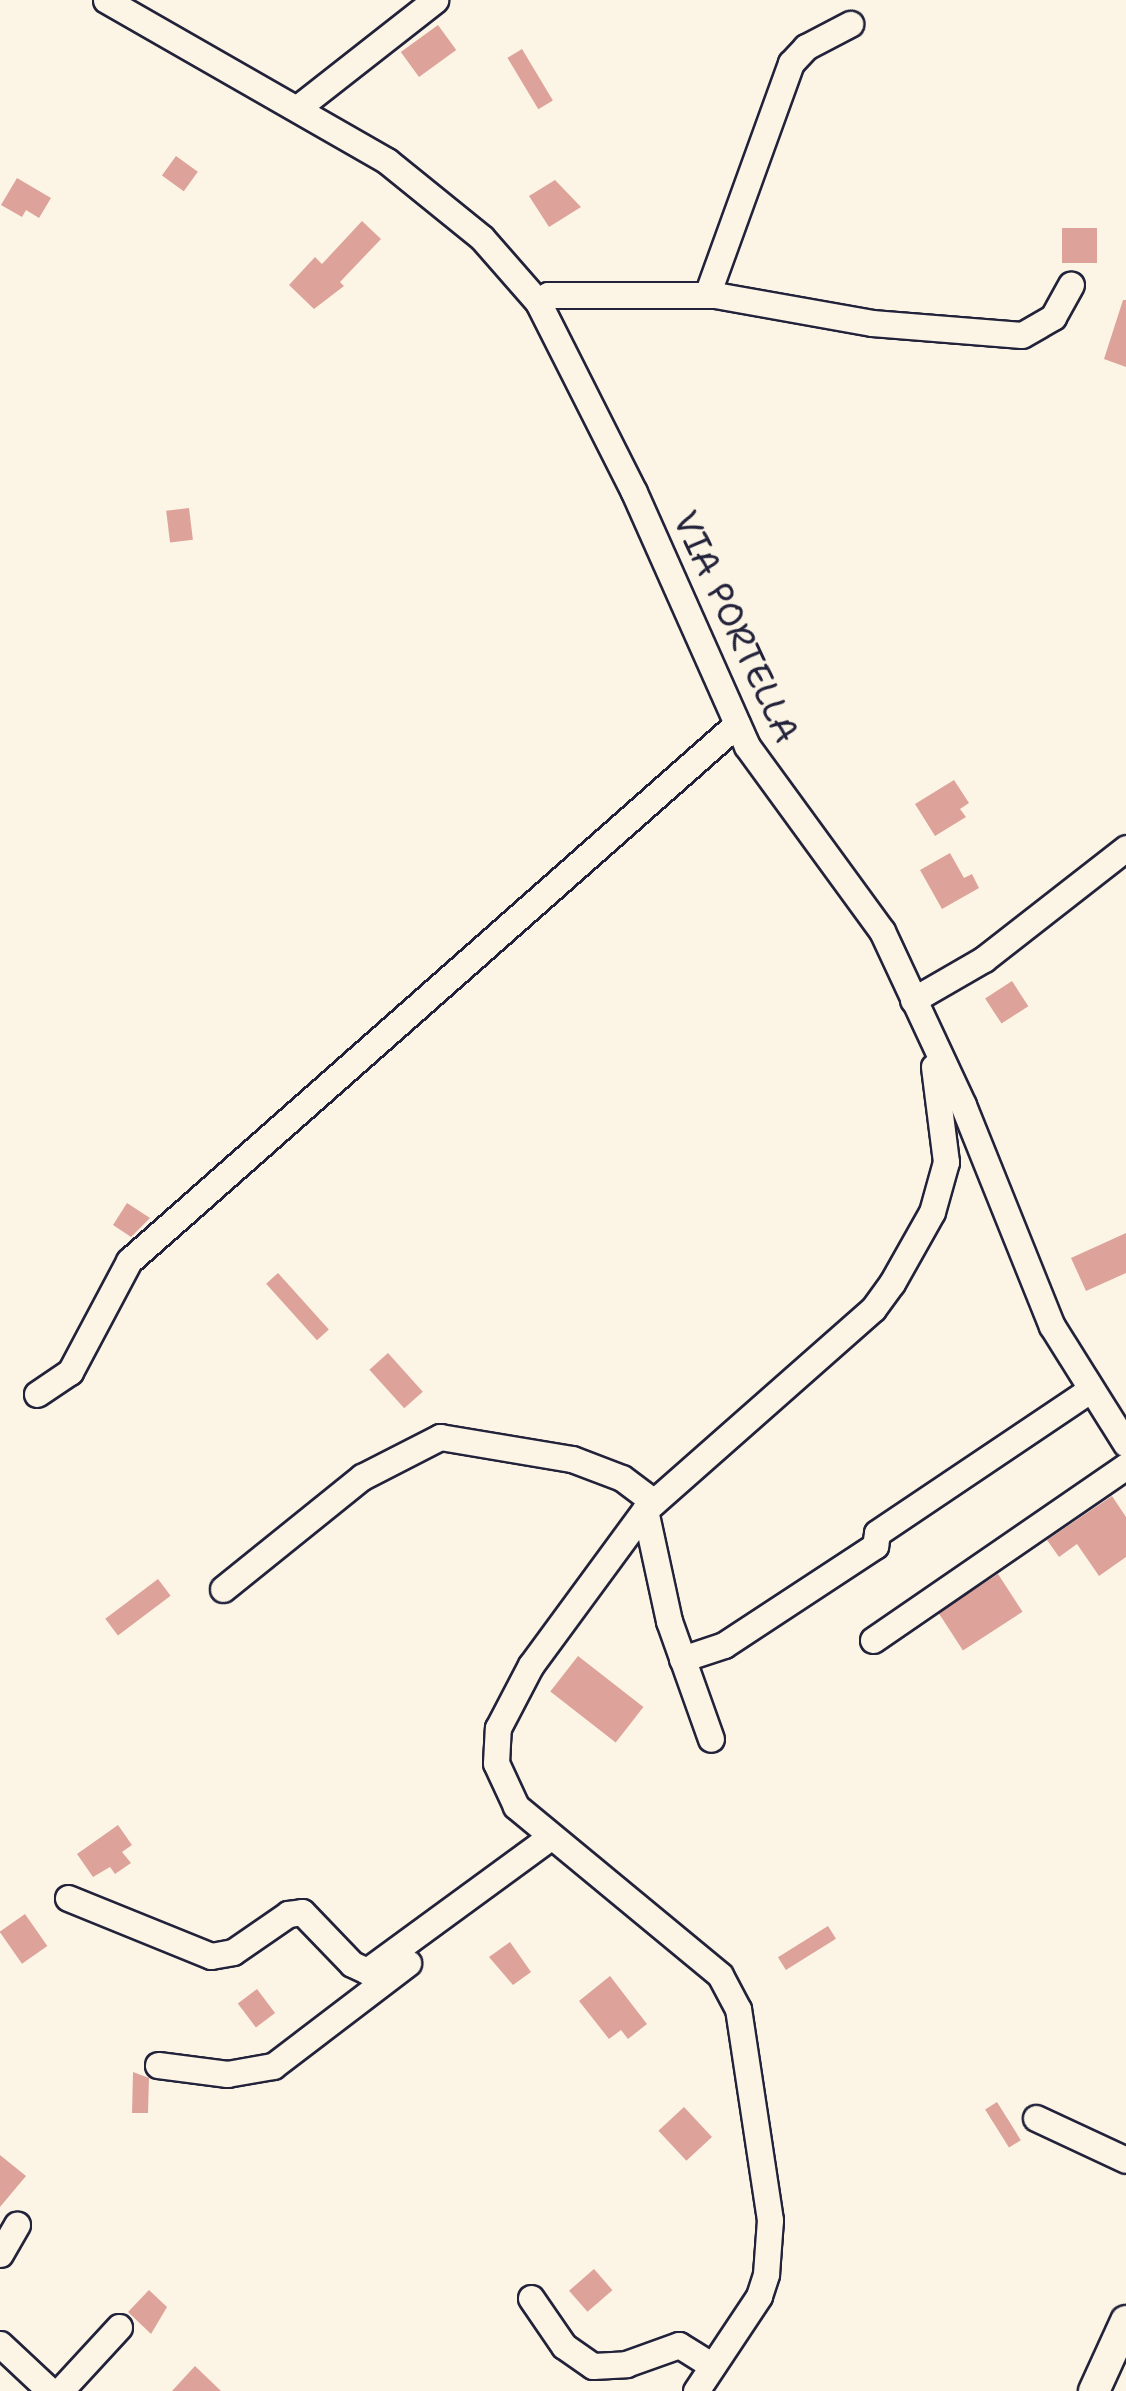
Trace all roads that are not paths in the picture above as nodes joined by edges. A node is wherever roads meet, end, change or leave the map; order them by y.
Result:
1 (106, 0) edge
2 (435, 0) edge
3 (850, 24) dead end
4 (300, 106) junction
5 (1070, 285) dead end
6 (707, 295) junction
7 (538, 302) junction
8 (737, 724) junction
9 (1126, 848) edge
10 (918, 1009) junction
11 (982, 1155) junction
12 (946, 1162) junction
13 (1088, 1392) junction
14 (37, 1394) dead end
15 (1126, 1444) edge
16 (1126, 1466) edge
17 (649, 1506) junction
18 (223, 1589) dead end
19 (873, 1640) dead end
20 (682, 1659) junction
21 (710, 1739) dead end
22 (544, 1842) junction
23 (68, 1898) dead end
24 (158, 2065) dead end
25 (1036, 2118) dead end
26 (1126, 2160) edge
27 (17, 2225) dead end
28 (0, 2254) edge
29 (531, 2298) dead end
30 (1125, 2326) edge
31 (119, 2327) dead end
32 (0, 2344) edge
33 (712, 2366) junction
34 (50, 2391) edge
35 (60, 2391) edge
36 (696, 2391) edge
37 (1094, 2391) edge

1 - 4 street, VIA PORTELLA
2 - 4 street
3 - 6 street
4 - 7 street, VIA PORTELLA
5 - 6 street
6 - 7 street
7 - 8 street, VIA PORTELLA
8 - 10 street, VIA PORTELLA
8 - 14 street
9 - 10 street
10 - 11 street, VIA PORTELLA
10 - 12 street
11 - 12 street
11 - 13 street, VIA PORTELLA
12 - 17 street
13 - 15 street, VIA PORTELLA
13 - 20 street
16 - 19 street
17 - 18 street
17 - 20 street
17 - 22 street
20 - 21 street
22 - 23 street
22 - 24 street
22 - 33 street
25 - 26 street
27 - 28 street
29 - 33 street
30 - 37 main road
31 - 35 street
32 - 34 street
33 - 36 street

